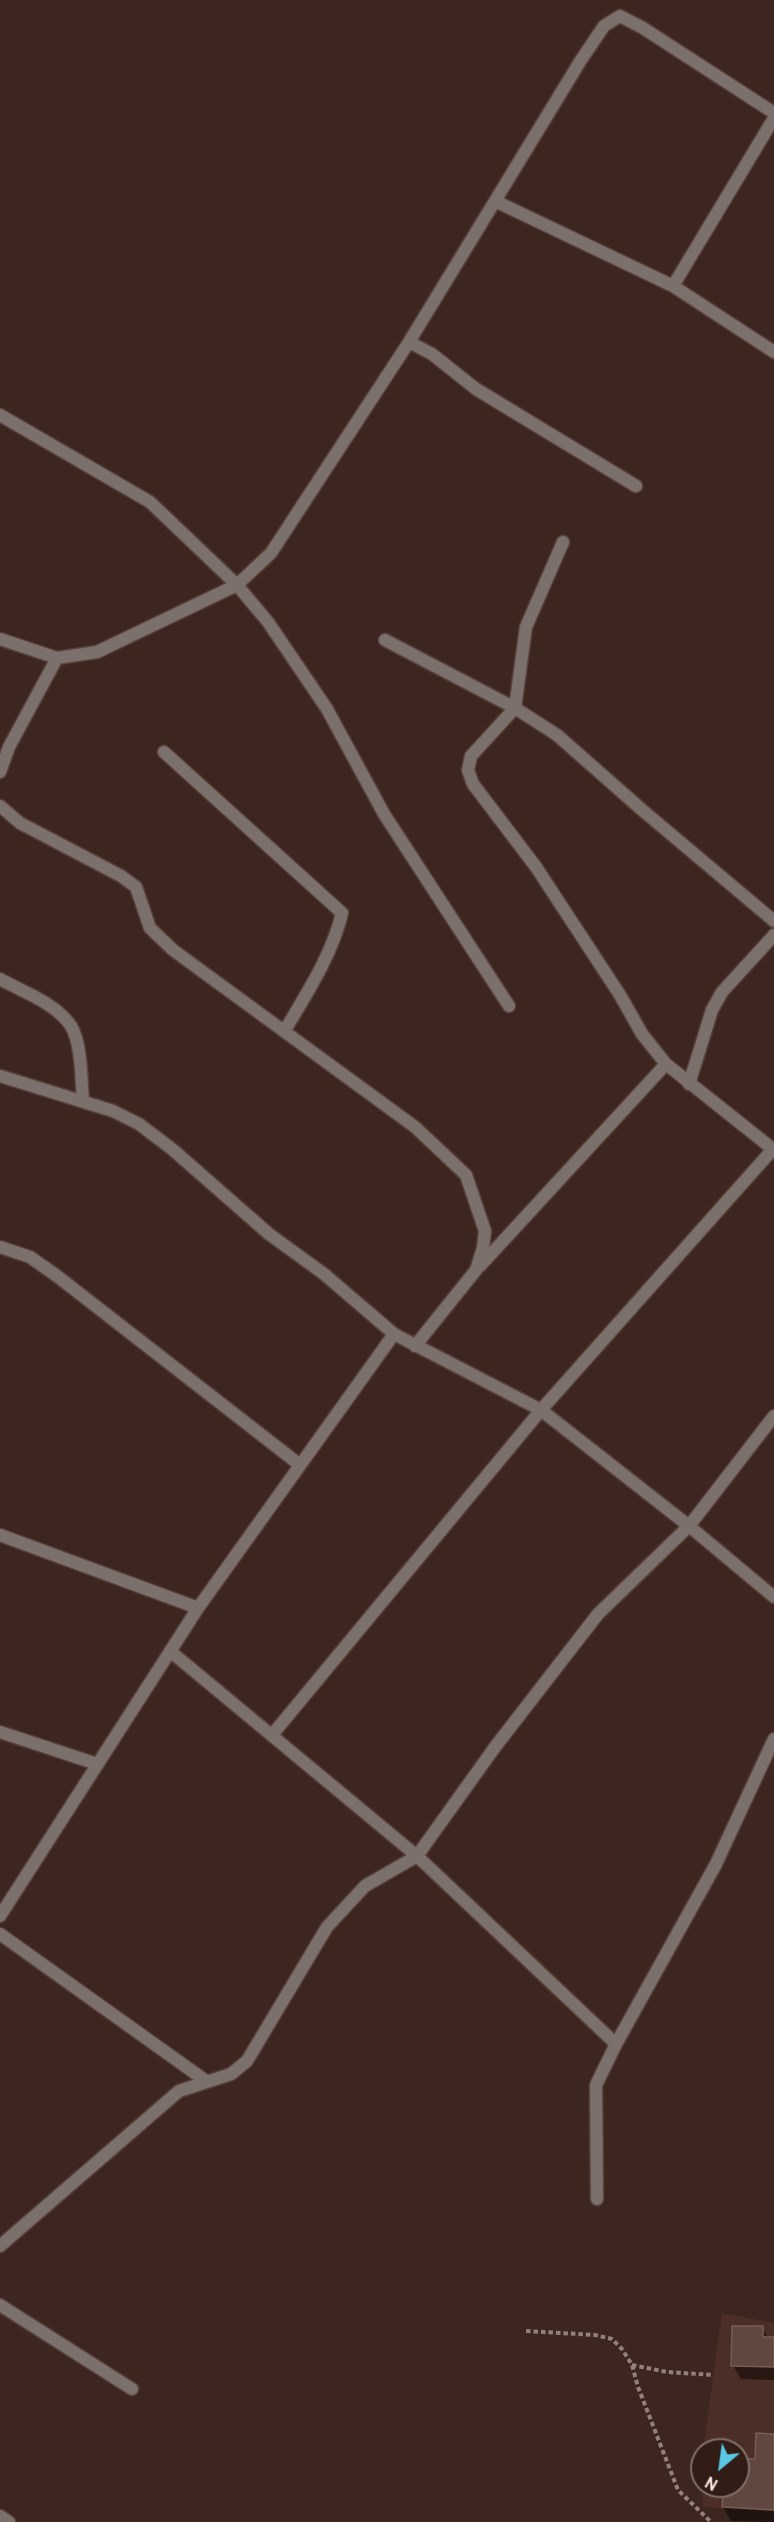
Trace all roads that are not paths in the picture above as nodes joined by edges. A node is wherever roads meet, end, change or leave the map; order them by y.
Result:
1 (774, 113) edge
2 (774, 118) edge
3 (495, 201) junction
4 (673, 286) junction
5 (409, 342) junction
6 (774, 352) edge
7 (0, 414) edge
8 (636, 486) dead end
9 (563, 542) dead end
10 (237, 585) junction
11 (0, 639) edge
12 (385, 640) dead end
13 (57, 658) junction
14 (515, 708) junction
15 (164, 752) dead end
16 (0, 772) edge
17 (0, 806) edge
18 (774, 921) edge
19 (774, 935) edge
20 (0, 979) edge
21 (509, 1006) dead end
22 (285, 1030) junction
23 (666, 1064) junction
24 (0, 1076) edge
25 (689, 1084) junction
26 (83, 1101) junction
27 (774, 1149) edge
28 (0, 1246) edge
29 (476, 1270) junction
30 (394, 1334) junction
31 (415, 1346) junction
32 (541, 1410) junction
33 (774, 1416) edge
34 (300, 1465) junction
35 (689, 1526) junction
36 (0, 1535) edge
37 (774, 1597) edge
38 (198, 1608) junction
39 (170, 1651) junction
40 (0, 1732) edge
41 (272, 1735) junction
42 (774, 1739) edge
43 (98, 1764) junction
44 (417, 1856) junction
45 (0, 1916) edge
46 (0, 1934) edge
47 (616, 2044) junction
48 (206, 2081) junction
49 (597, 2199) dead end
50 (0, 2246) edge
51 (0, 2305) edge
52 (132, 2389) dead end
53 (0, 2516) edge
54 (9, 2522) edge

1 - 3 street
2 - 4 street
3 - 4 street
3 - 5 street
4 - 6 street
5 - 8 street
5 - 10 street
7 - 10 street
9 - 14 street
10 - 13 street
10 - 21 street
11 - 13 street
12 - 14 street
13 - 16 street
14 - 18 street
14 - 23 street
15 - 22 street
17 - 22 street
19 - 25 street
20 - 26 street
22 - 29 street
23 - 25 street
23 - 29 street
24 - 26 street
25 - 27 street
26 - 30 street
27 - 32 street
28 - 34 street
29 - 31 street
30 - 31 street
30 - 34 street
31 - 32 street
32 - 35 street
32 - 41 street
33 - 35 street
34 - 38 street
35 - 37 street
35 - 44 street
36 - 38 street
38 - 39 street
39 - 41 street
39 - 43 street
40 - 43 street
41 - 44 street
42 - 47 street
43 - 45 street
44 - 47 street
44 - 48 street
46 - 48 street
47 - 49 street
48 - 50 street
51 - 52 street
53 - 54 street

